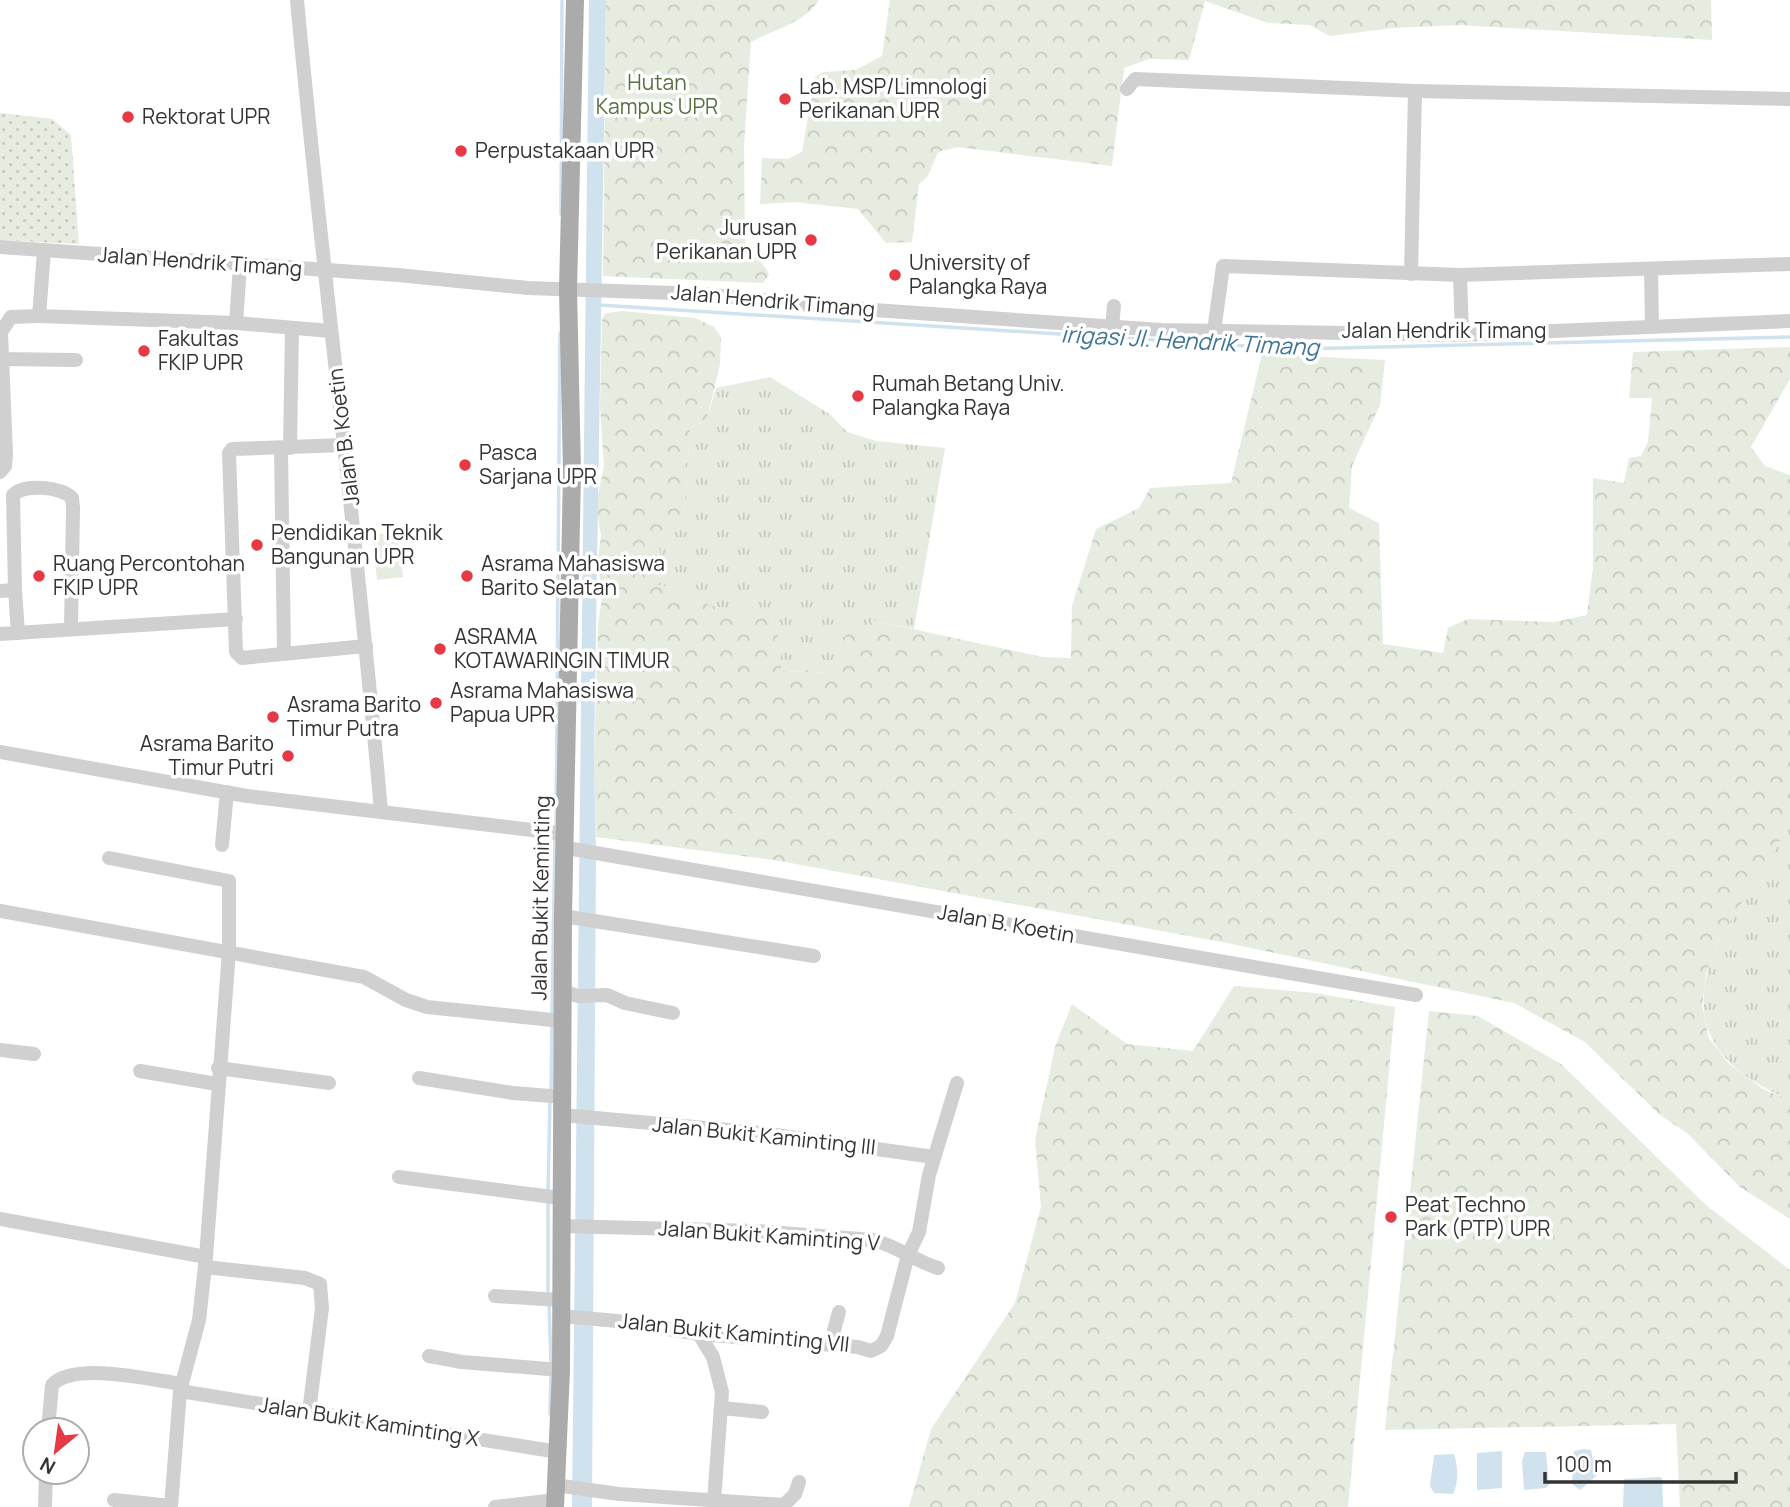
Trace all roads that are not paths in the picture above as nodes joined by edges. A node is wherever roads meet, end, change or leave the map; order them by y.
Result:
1 (297, 0) edge
2 (575, 0) edge
3 (1127, 89) dead end
4 (1415, 91) junction
5 (1790, 99) edge
6 (0, 247) edge
7 (44, 251) junction
8 (1790, 264) edge
9 (240, 266) junction
10 (1651, 269) junction
11 (324, 271) junction
12 (1411, 274) junction
13 (1460, 275) junction
14 (581, 289) junction
15 (1114, 306) dead end
16 (39, 316) junction
17 (1790, 321) edge
18 (236, 323) junction
19 (1112, 327) junction
20 (1652, 327) junction
21 (292, 328) junction
22 (331, 331) junction
23 (1214, 331) junction
24 (1462, 335) junction
25 (1, 359) edge
26 (76, 360) dead end
27 (345, 445) junction
28 (286, 449) junction
29 (0, 472) edge
30 (7, 534) edge
31 (15, 590) junction
32 (0, 591) edge
33 (236, 619) junction
34 (71, 628) junction
35 (18, 632) junction
36 (0, 634) edge
37 (366, 646) junction
38 (284, 653) junction
39 (0, 752) edge
40 (227, 792) junction
41 (381, 813) junction
42 (571, 844) junction
43 (222, 845) dead end
44 (109, 858) dead end
45 (0, 911) edge
46 (571, 917) junction
47 (229, 951) junction
48 (814, 956) dead end
49 (570, 994) junction
50 (1416, 995) dead end
51 (673, 1013) dead end
52 (562, 1021) junction
53 (0, 1050) edge
54 (34, 1054) dead end
55 (218, 1068) junction
56 (140, 1071) dead end
57 (419, 1078) dead end
58 (329, 1083) dead end
59 (957, 1083) dead end
60 (217, 1084) junction
61 (567, 1109) junction
62 (934, 1157) junction
63 (399, 1177) dead end
64 (560, 1198) junction
65 (0, 1219) edge
66 (568, 1226) junction
67 (908, 1255) junction
68 (206, 1262) junction
69 (938, 1268) dead end
70 (495, 1296) dead end
71 (565, 1311) junction
72 (839, 1312) dead end
73 (699, 1334) junction
74 (830, 1345) junction
75 (429, 1356) dead end
76 (561, 1370) junction
77 (181, 1388) junction
78 (722, 1408) junction
79 (309, 1412) junction
80 (762, 1412) dead end
81 (49, 1416) edge
82 (558, 1452) junction
83 (799, 1482) dead end
84 (46, 1486) edge
85 (559, 1495) edge
86 (114, 1500) dead end
87 (714, 1501) junction
88 (171, 1506) edge
89 (45, 1507) edge
90 (495, 1507) edge

1 - 11 street, Jalan B. Koetin
2 - 14 main road, Jalan Bukit Keminting
3 - 4 street
4 - 5 street
4 - 12 street
6 - 7 street, Jalan Hendrik Timang
7 - 9 street, Jalan Hendrik Timang
7 - 16 street
8 - 10 street
9 - 11 street, Jalan Hendrik Timang
9 - 18 street
10 - 13 street
10 - 20 street
11 - 14 street, Jalan Hendrik Timang
11 - 22 street, Jalan B. Koetin
12 - 13 street
12 - 23 street
13 - 24 street
14 - 19 street, Jalan Hendrik Timang
14 - 42 main road, Jalan Bukit Keminting
15 - 19 street
16 - 18 street
16 - 25 street
17 - 20 street, Jalan Hendrik Timang
18 - 21 street
19 - 23 street, Jalan Hendrik Timang
20 - 24 street, Jalan Hendrik Timang
21 - 22 street
21 - 28 street
22 - 27 street, Jalan B. Koetin
23 - 24 street, Jalan Hendrik Timang
25 - 26 street
25 - 29 street
27 - 28 street
27 - 37 street, Jalan B. Koetin
28 - 33 street
28 - 38 street
30 - 31 street
30 - 34 street
31 - 32 street
31 - 35 street
33 - 34 street
33 - 38 street
34 - 35 street
35 - 36 street
37 - 38 street
37 - 41 street, Jalan B. Koetin
39 - 40 street
40 - 41 street
40 - 43 street
41 - 42 street
42 - 46 main road, Jalan Bukit Keminting
42 - 50 street, Jalan B. Koetin
44 - 47 street
45 - 47 street
46 - 48 street
46 - 49 main road, Jalan Bukit Keminting
47 - 52 street
47 - 55 street
49 - 51 street
49 - 52 main road, Jalan Bukit Keminting
52 - 61 main road, Jalan Bukit Keminting
53 - 54 street
55 - 58 street
55 - 60 street
56 - 60 street
57 - 61 street, Jalan Bukit Kaminting III
59 - 62 street, Jalan Bukit Kaminting VII
60 - 68 street
61 - 62 street, Jalan Bukit Kaminting III
61 - 64 main road, Jalan Bukit Keminting
62 - 67 street, Jalan Bukit Kaminting VII
63 - 64 street
64 - 66 main road, Jalan Bukit Keminting
65 - 68 street
66 - 67 street, Jalan Bukit Kaminting V
66 - 71 main road, Jalan Bukit Keminting
67 - 69 street, Jalan Bukit Kaminting V
67 - 74 street, Jalan Bukit Kaminting VII
68 - 77 street
68 - 79 street
70 - 71 street, Jalan Bukit Kaminting VII
71 - 73 street, Jalan Bukit Kaminting VII
71 - 76 main road, Jalan Bukit Keminting
72 - 74 street
73 - 74 street, Jalan Bukit Kaminting VII
73 - 78 street
75 - 76 street
76 - 82 main road, Jalan Bukit Keminting
77 - 79 street, Jalan Bukit Kaminting X
77 - 81 street, Jalan Bukit Kaminting X
77 - 88 street
78 - 80 street
78 - 87 street
79 - 82 street, Jalan Bukit Kaminting X
82 - 85 main road, Jalan Bukit Keminting
83 - 87 street
84 - 89 street
85 - 87 street
85 - 90 street
86 - 88 street

